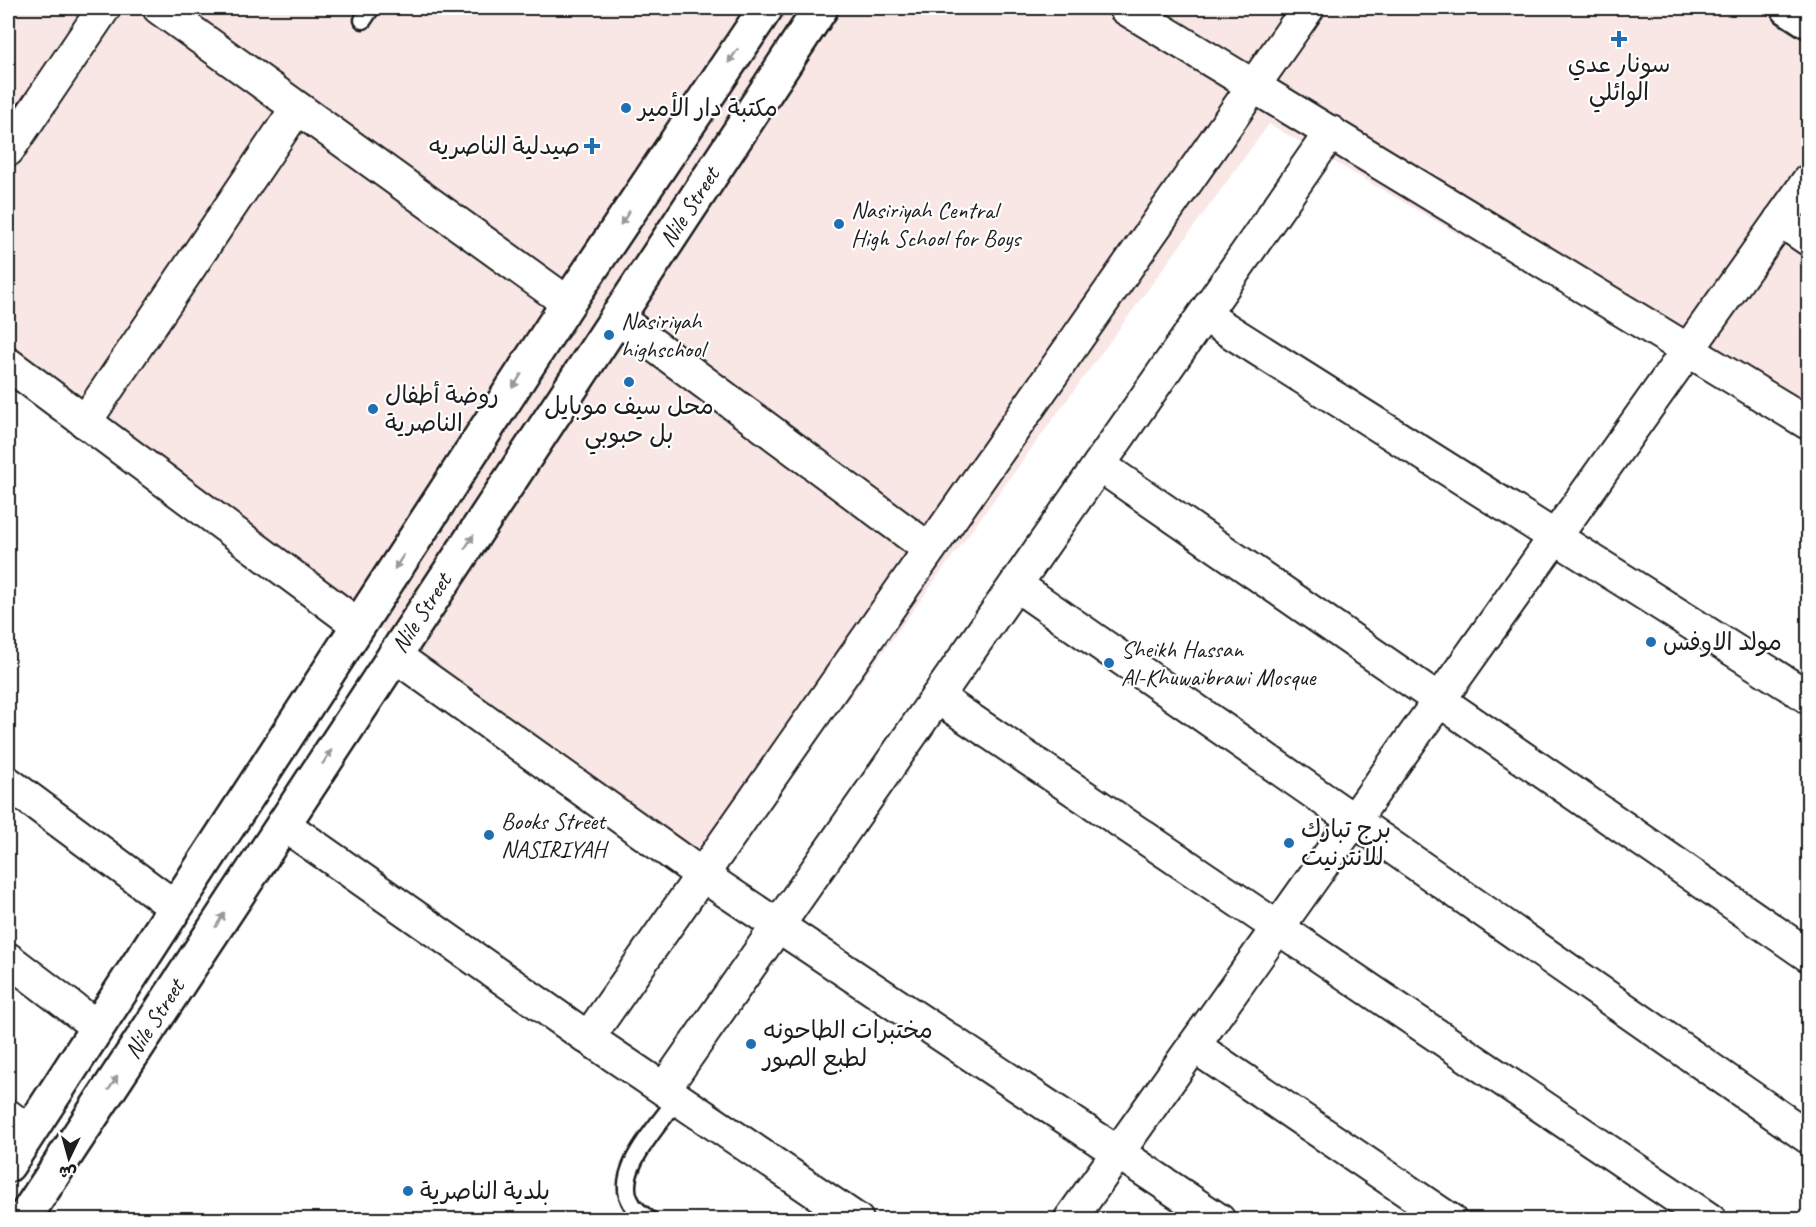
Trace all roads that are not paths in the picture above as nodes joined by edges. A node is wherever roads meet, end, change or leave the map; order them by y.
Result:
1 (104, 8) edge
2 (159, 8) edge
3 (766, 8) edge
4 (820, 8) edge
5 (1125, 8) edge
6 (1308, 8) edge
7 (1788, 8) edge
8 (1809, 21) edge
9 (1253, 85) junction
10 (297, 108) junction
11 (1331, 132) junction
12 (8, 150) edge
13 (1809, 181) edge
14 (1780, 220) junction
15 (1809, 239) edge
16 (568, 303) junction
17 (1204, 315) junction
18 (616, 317) junction
19 (1688, 350) junction
20 (8, 364) edge
21 (85, 422) junction
22 (1809, 423) edge
23 (1099, 465) junction
24 (1554, 538) junction
25 (929, 549) junction
26 (1016, 585) junction
27 (358, 625) junction
28 (394, 655) junction
29 (938, 697) junction
30 (1809, 697) edge
31 (1440, 700) junction
32 (8, 783) edge
33 (1354, 820) junction
34 (283, 824) junction
35 (702, 875) junction
36 (175, 907) junction
37 (778, 926) junction
38 (1278, 927) junction
39 (1809, 955) edge
40 (8, 959) edge
41 (96, 1026) junction
42 (588, 1038) junction
43 (1194, 1046) junction
44 (671, 1094) junction
45 (51, 1098) junction
46 (87, 1121) junction
47 (18, 1124) edge
48 (1809, 1137) edge
49 (1118, 1153) junction
50 (8, 1165) edge
51 (23, 1220) edge
52 (649, 1220) edge
53 (856, 1220) edge
54 (1070, 1220) edge
55 (1219, 1220) edge
56 (1450, 1220) edge
57 (1710, 1220) edge

1 - 12 street
2 - 10 street
3 -> 16 main road, Nile Street
4 - 18 main road, Nile Street
5 - 9 street
6 - 9 street
7 - 8 main road
9 - 11 street
9 - 25 street
10 - 16 street
10 - 21 street
11 - 17 street
11 - 19 street
13 - 14 street
14 - 15 street
14 - 19 street
16 -> 27 main road, Nile Street
17 - 23 street
17 - 24 street
18 - 25 street
28 -> 18 main road, Nile Street
19 - 22 street
19 - 24 street
20 - 21 street
21 - 27 street
23 - 26 street
23 - 31 street
24 - 30 street
24 - 31 street
25 - 35 street
26 - 29 street
26 - 33 street
27 - 36 main road, Nile Street
34 -> 28 main road, Nile Street
28 - 35 street
29 - 37 street
29 - 38 street
31 - 33 street
31 - 39 street
32 - 36 street
33 - 38 street
33 - 48 street
34 - 42 street
46 -> 34 main road, Nile Street
35 - 37 street
35 - 42 street
36 - 41 main road, Nile Street
37 - 44 street
37 - 49 street
38 - 43 street
38 - 57 street
40 - 41 street
41 - 45 main road, Nile Street
42 - 44 street
43 - 49 street
43 - 56 street
44 - 52 lane
44 - 53 street
45 - 46 main road
45 - 47 main road, Nile Street
46 - 51 main road, Nile Street
47 - 50 main road, Nile Street
49 - 54 street
49 - 55 street

